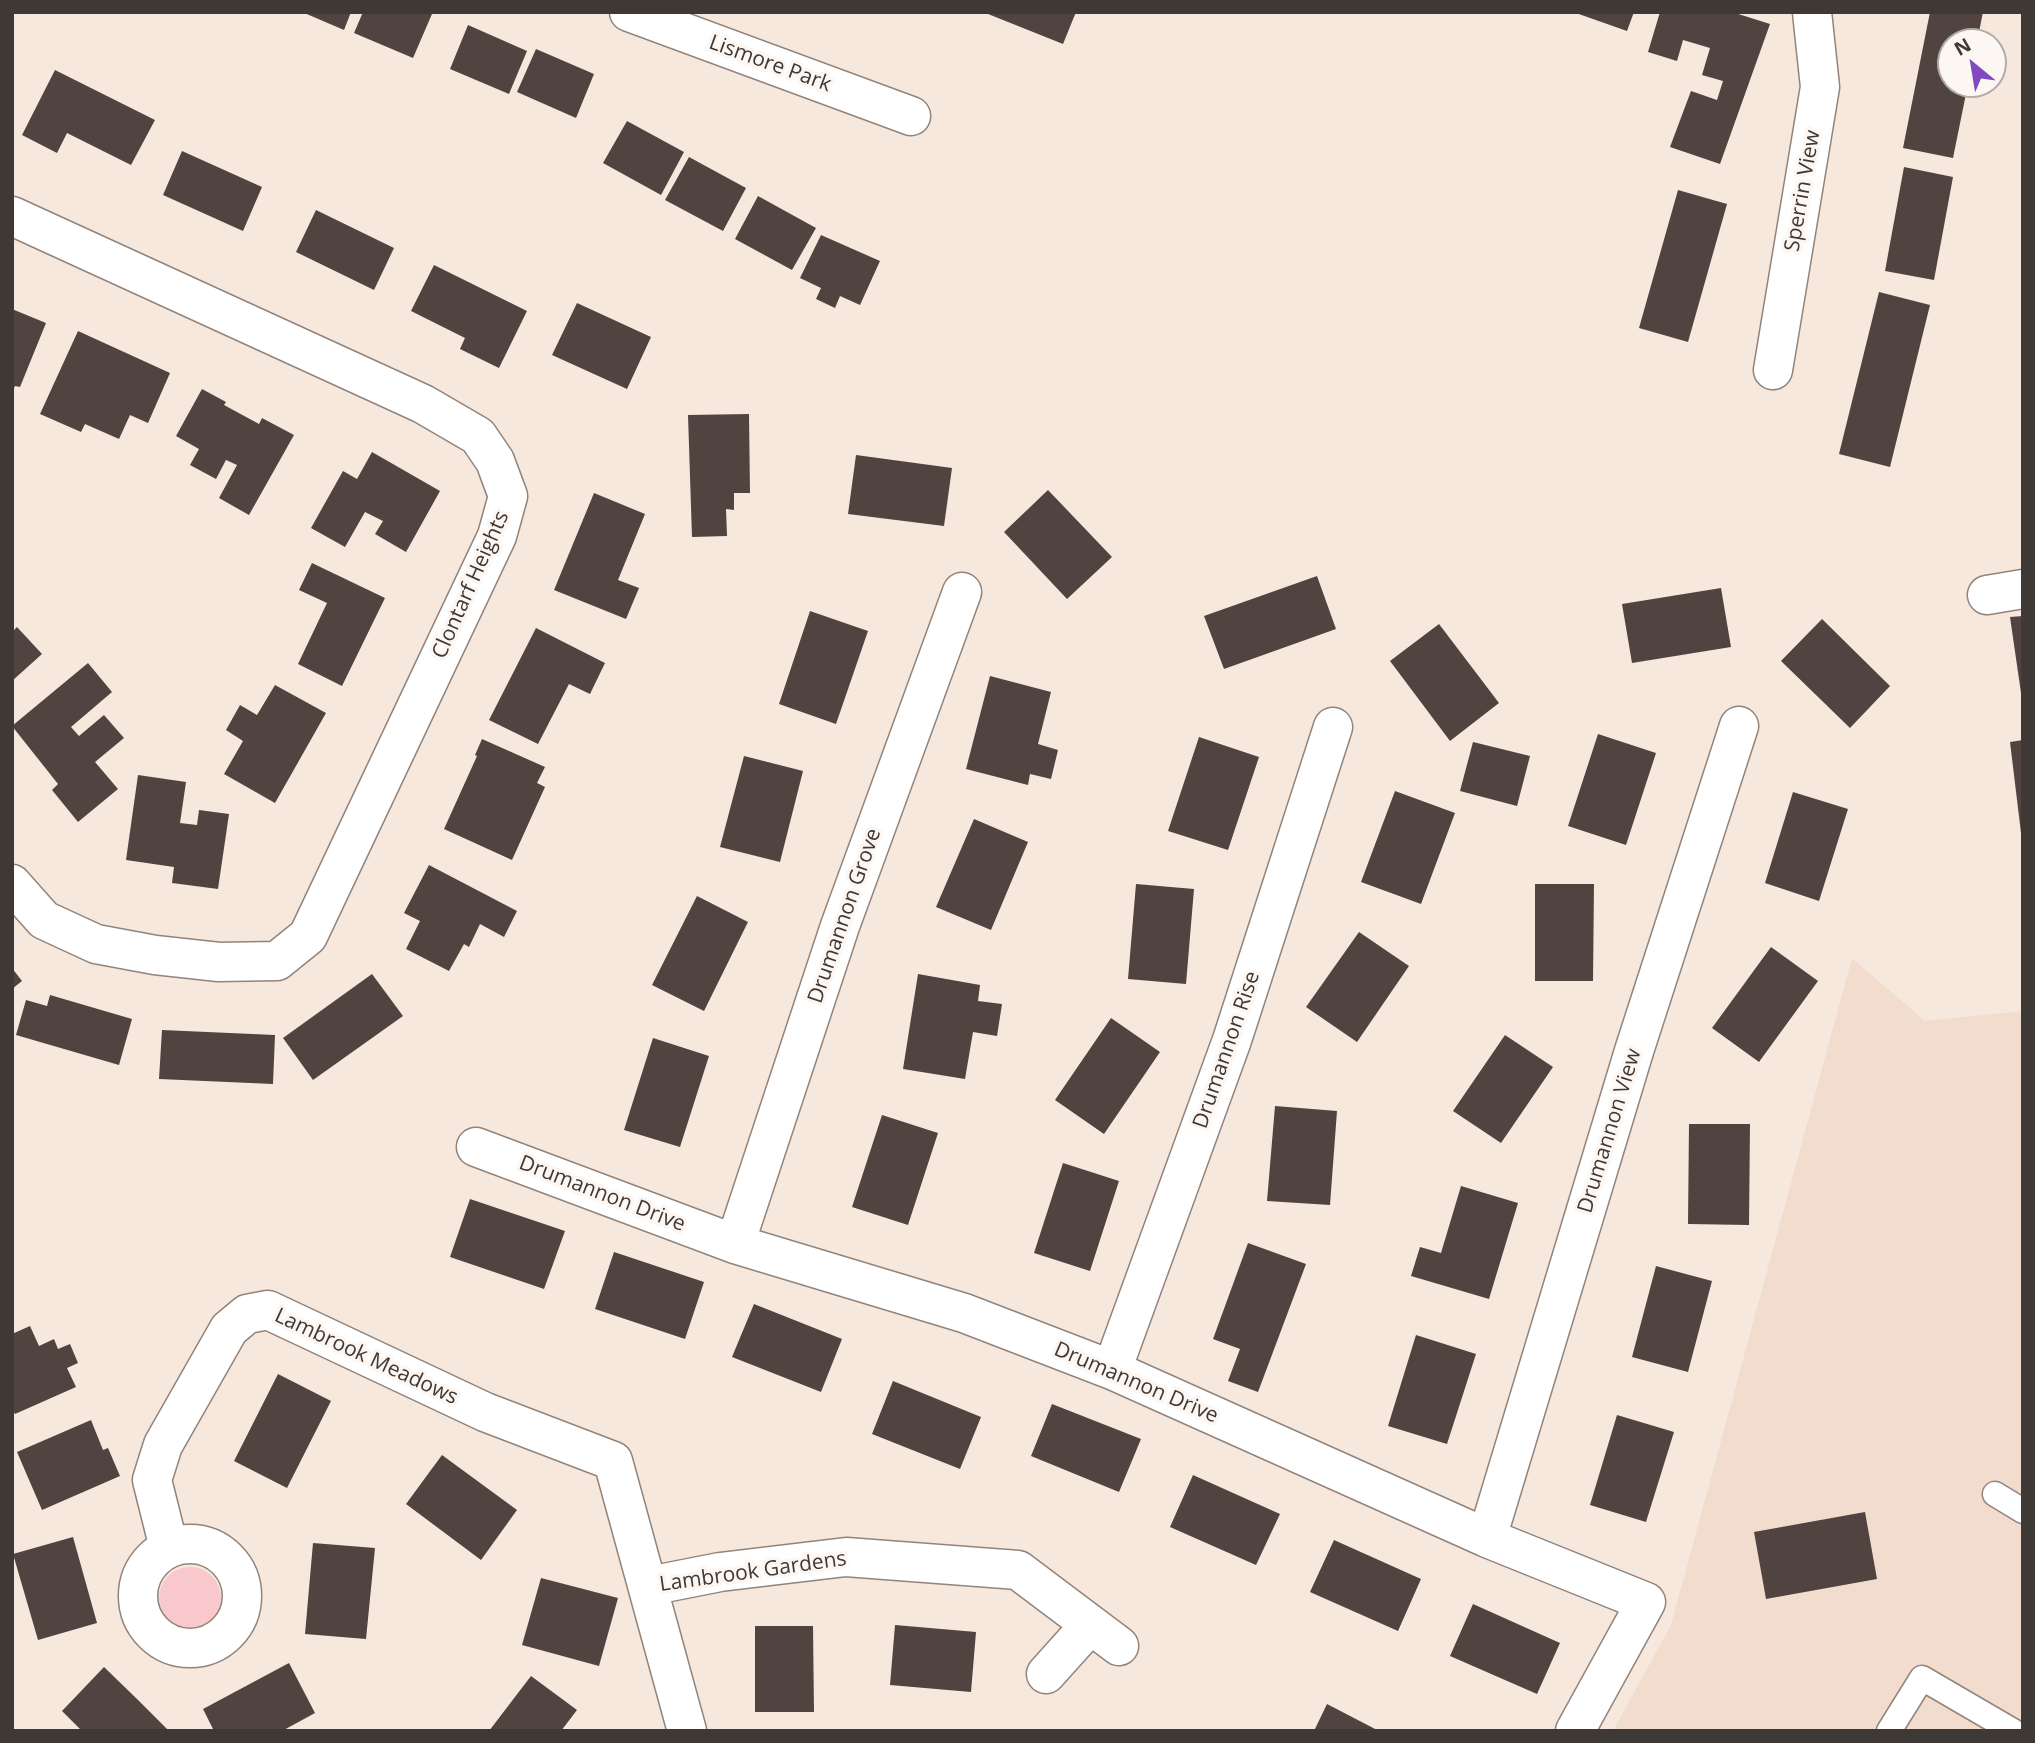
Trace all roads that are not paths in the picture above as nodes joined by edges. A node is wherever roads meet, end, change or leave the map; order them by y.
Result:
1 (629, 12) edge
2 (1812, 12) edge
3 (911, 116) dead end
4 (12, 216) edge
5 (1773, 370) dead end
6 (962, 592) dead end
7 (1739, 726) dead end
8 (1333, 727) dead end
9 (12, 884) edge
10 (476, 1147) dead end
11 (735, 1244) junction
12 (1112, 1370) junction
13 (1996, 1494) dead end
14 (2023, 1511) edge
15 (1487, 1538) junction
16 (169, 1548) dead end
17 (649, 1586) junction
18 (1046, 1674) dead end
19 (687, 1731) edge
20 (1575, 1731) edge
21 (1889, 1731) edge
22 (2013, 1731) edge

1 - 3 street, Lismore Park
2 - 5 street, Sperrin View
4 - 9 street, Clontarf Heights
6 - 11 street, Drumannon Grove
7 - 15 street, Drumannon View
8 - 12 street, Drumannon Rise
10 - 11 street, Drumannon Drive
11 - 12 street, Drumannon Drive
12 - 15 street, Drumannon Drive
13 - 14 lane
15 - 20 street, Drumannon Drive
16 - 17 street, Lambrook Meadows
17 - 18 street, Lambrook Gardens
17 - 19 street
21 - 22 lane

